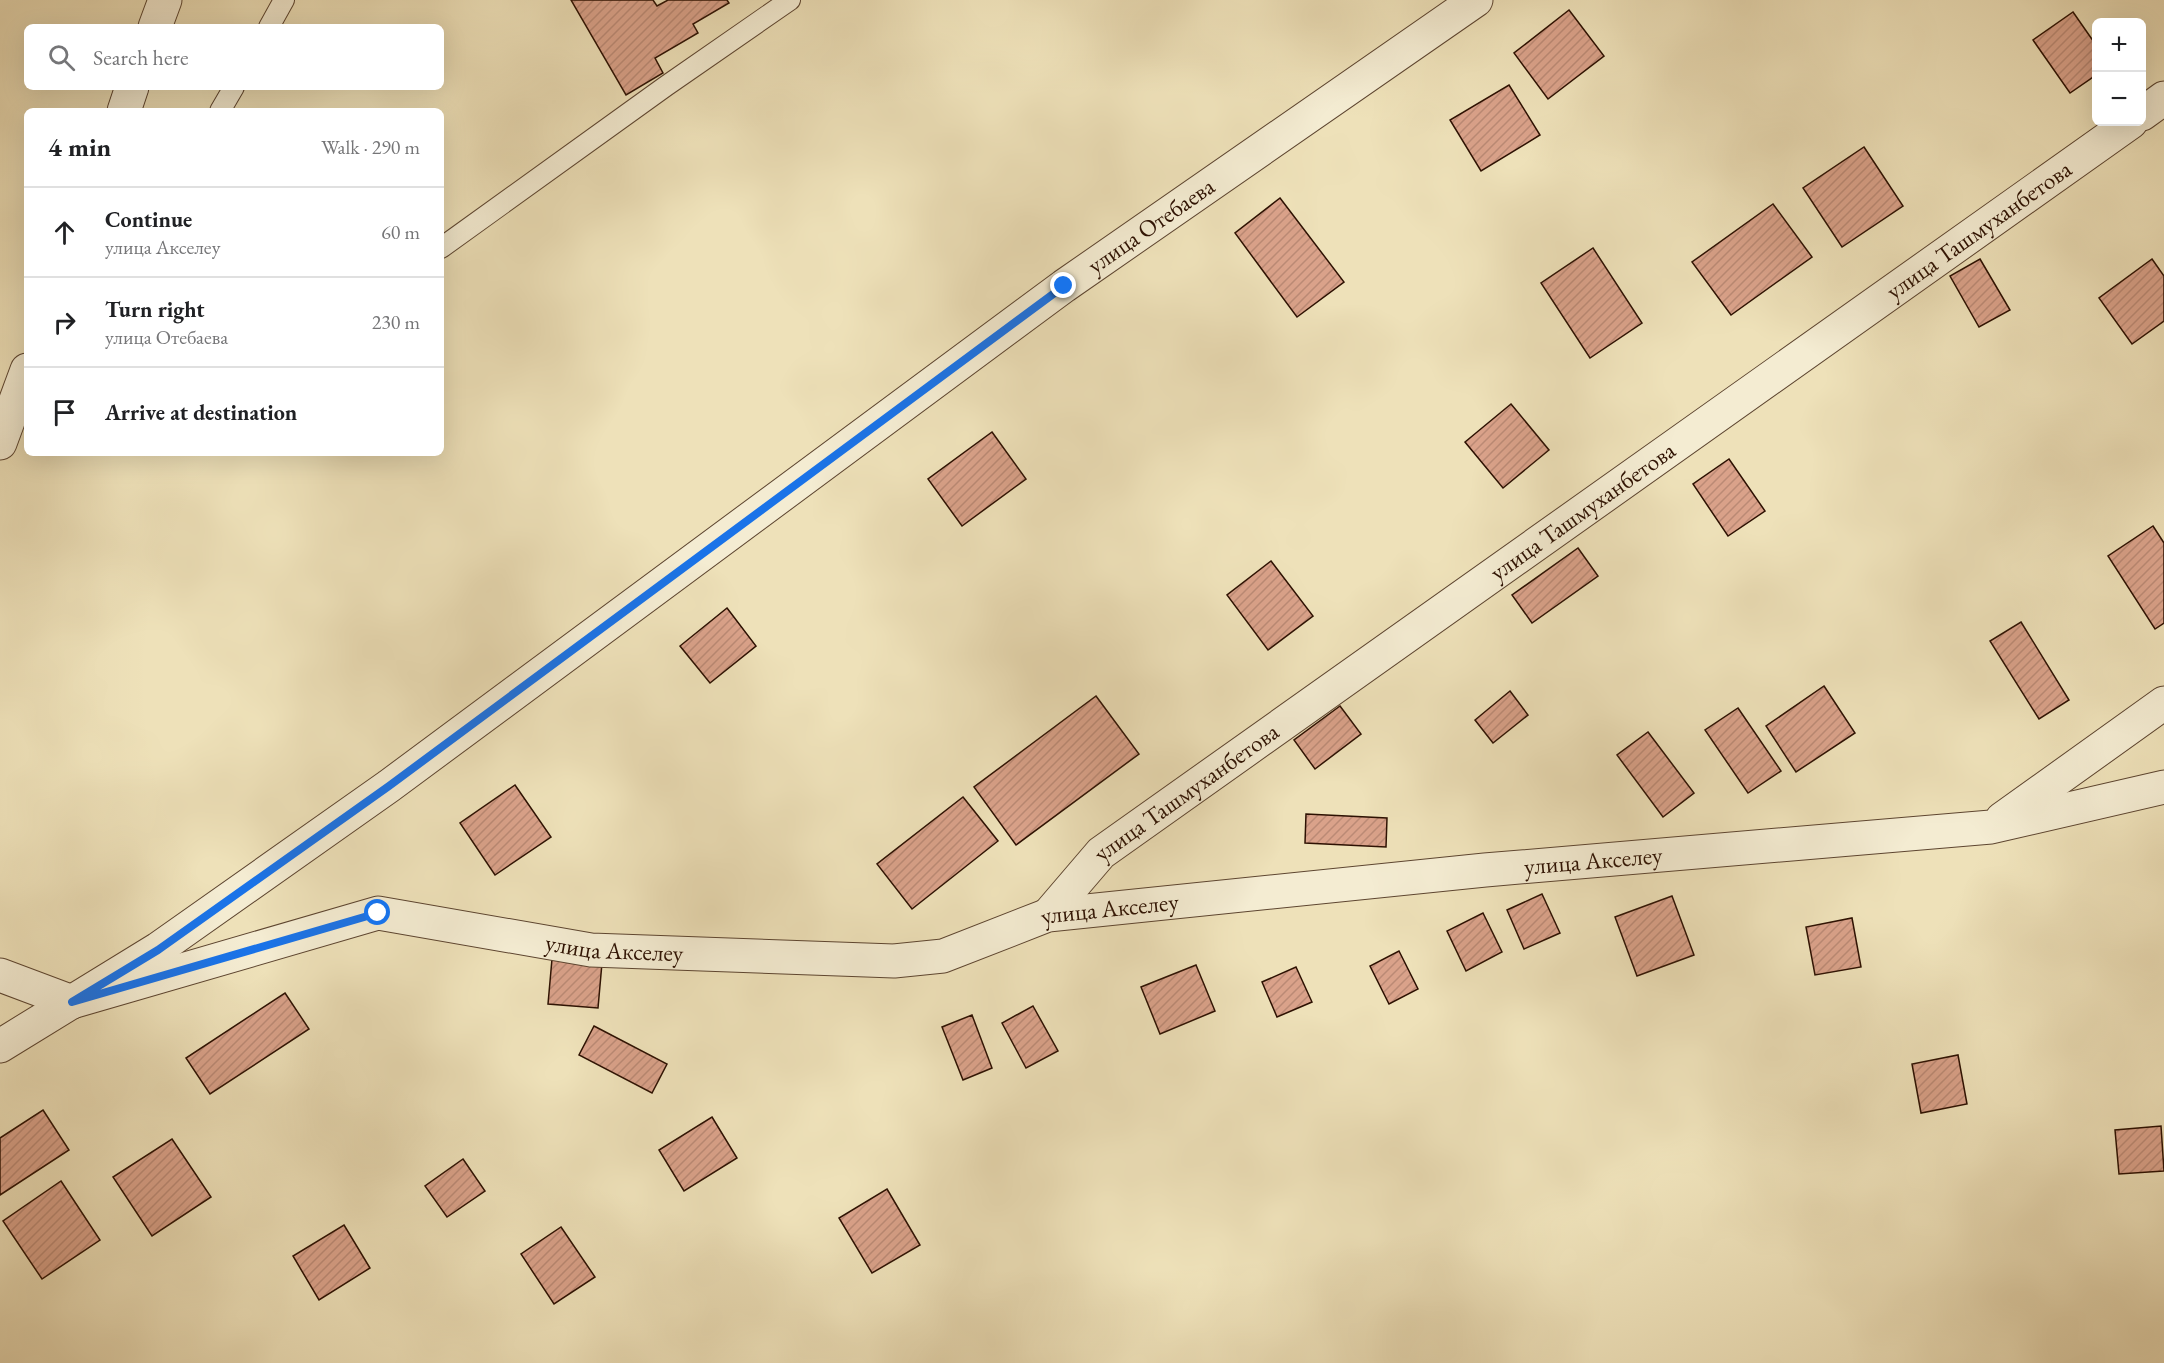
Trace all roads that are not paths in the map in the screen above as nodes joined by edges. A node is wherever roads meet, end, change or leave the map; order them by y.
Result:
1 (165, 0) edge
2 (284, 0) edge
3 (790, 0) edge
4 (1476, 0) edge
5 (156, 24) edge
6 (271, 24) edge
7 (131, 90) edge
8 (232, 90) edge
9 (2164, 98) edge
10 (125, 108) edge
11 (222, 108) edge
12 (2146, 111) edge
13 (2125, 126) edge
14 (444, 246) edge
15 (24, 378) edge
16 (0, 443) edge
17 (2164, 703) edge
18 (2164, 787) edge
19 (1991, 827) junction
20 (1048, 915) junction
21 (0, 975) edge
22 (72, 1002) junction
23 (0, 1046) edge

1 - 5 street
2 - 6 lane
3 - 14 lane
4 - 22 street, улица Отебаева
7 - 10 street
8 - 11 lane
9 - 12 street
13 - 20 street, улица Ташмуханбетова
15 - 16 street
17 - 19 street
18 - 19 street, улица Акселеу
19 - 20 street, улица Акселеу
20 - 22 street, улица Акселеу
21 - 22 street
22 - 23 street

